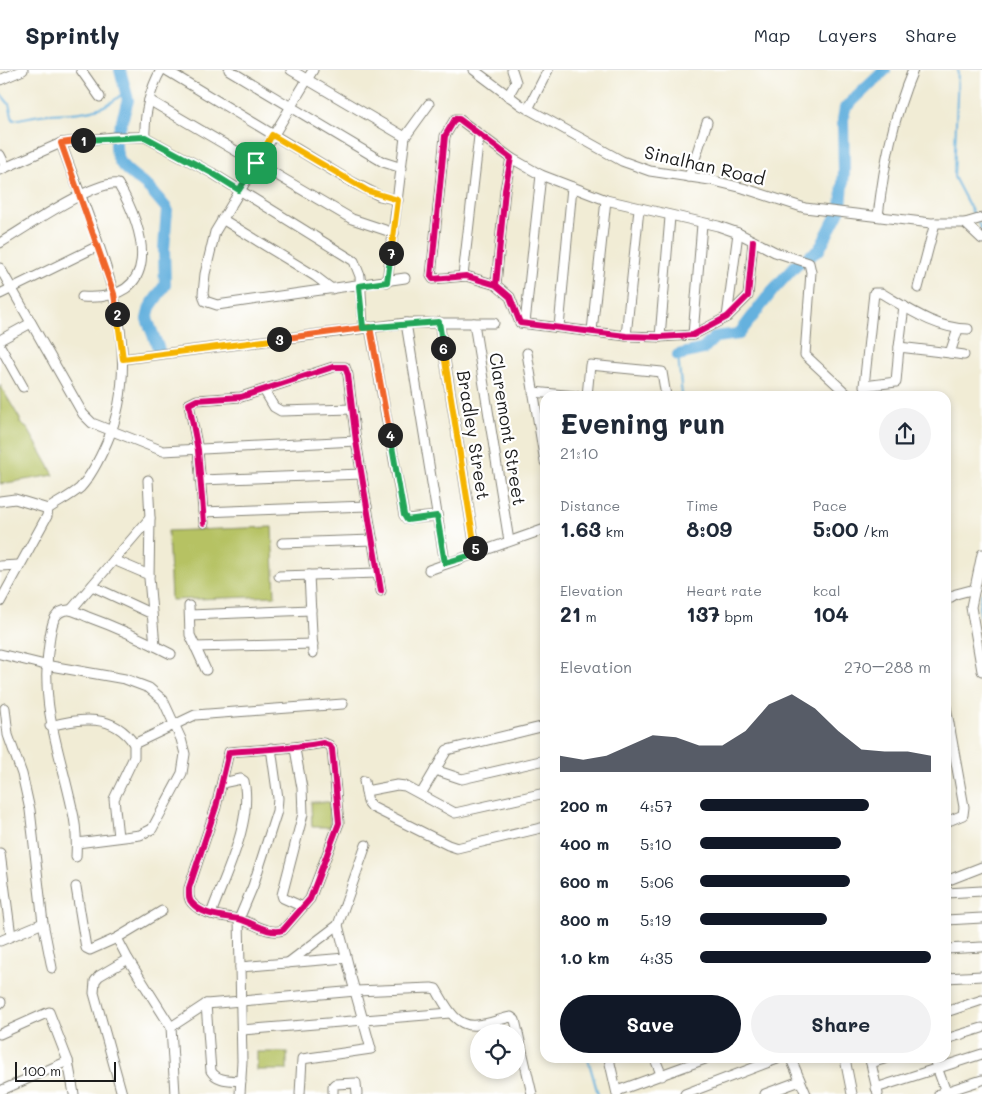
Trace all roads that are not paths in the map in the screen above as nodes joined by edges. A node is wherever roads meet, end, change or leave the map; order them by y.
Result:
1 (23, 70) edge
2 (81, 70) edge
3 (161, 70) edge
4 (166, 70) edge
5 (229, 70) edge
6 (291, 70) edge
7 (313, 70) edge
8 (474, 70) edge
9 (512, 70) edge
10 (548, 70) edge
11 (913, 70) edge
12 (0, 80) edge
13 (307, 80) junction
14 (508, 96) junction
15 (100, 97) dead end
16 (149, 100) junction
17 (429, 104) dead end
18 (290, 106) junction
19 (528, 109) junction
20 (707, 122) dead end
21 (272, 135) junction
22 (479, 136) junction
23 (145, 137) junction
24 (405, 137) junction
25 (61, 143) junction
26 (0, 154) edge
27 (511, 158) junction
28 (256, 163) junction
29 (402, 168) junction
30 (3, 169) edge
31 (541, 175) junction
32 (688, 178) junction
33 (572, 188) junction
34 (239, 190) junction
35 (80, 196) junction
36 (398, 200) junction
37 (606, 200) junction
38 (639, 209) junction
39 (878, 216) junction
40 (670, 217) junction
41 (982, 218) edge
42 (222, 219) junction
43 (967, 222) junction
44 (935, 223) junction
45 (702, 224) junction
46 (394, 233) junction
47 (738, 233) junction
48 (982, 239) edge
49 (753, 241) junction
50 (0, 244) edge
51 (98, 246) junction
52 (0, 268) edge
53 (463, 276) junction
54 (405, 278) dead end
55 (387, 282) junction
56 (496, 285) junction
57 (359, 286) junction
58 (11, 288) junction
59 (918, 288) dead end
60 (332, 290) junction
61 (0, 294) edge
62 (114, 294) junction
63 (82, 297) dead end
64 (904, 306) junction
65 (727, 317) junction
66 (439, 322) junction
67 (31, 323) junction
68 (406, 323) junction
69 (474, 323) junction
70 (494, 323) dead end
71 (525, 323) junction
72 (367, 327) junction
73 (559, 327) junction
74 (958, 329) junction
75 (968, 329) dead end
76 (592, 331) junction
77 (693, 335) junction
78 (626, 336) junction
79 (660, 337) junction
80 (0, 340) edge
81 (0, 346) edge
82 (899, 347) junction
83 (527, 353) dead end
84 (950, 353) junction
85 (964, 355) dead end
86 (123, 359) junction
87 (864, 386) junction
88 (23, 387) dead end
89 (264, 390) junction
90 (587, 391) edge
91 (665, 391) edge
92 (844, 391) edge
93 (864, 391) edge
94 (533, 392) junction
95 (540, 393) edge
96 (352, 409) junction
97 (540, 430) edge
98 (112, 431) junction
99 (356, 441) junction
100 (198, 450) junction
101 (362, 474) junction
102 (148, 480) dead end
103 (200, 480) junction
104 (0, 501) edge
105 (367, 506) junction
106 (48, 509) junction
107 (203, 512) junction
108 (437, 516) junction
109 (150, 518) junction
110 (204, 523) dead end
111 (540, 531) edge
112 (372, 540) junction
113 (510, 541) junction
114 (282, 543) dead end
115 (476, 554) junction
116 (982, 554) edge
117 (114, 560) junction
118 (445, 563) junction
119 (19, 565) junction
120 (0, 566) edge
121 (429, 570) dead end
122 (378, 573) junction
123 (148, 575) junction
124 (309, 575) junction
125 (279, 576) dead end
126 (92, 586) junction
127 (975, 589) junction
128 (381, 591) dead end
129 (951, 597) edge
130 (0, 602) edge
131 (71, 610) junction
132 (311, 610) junction
133 (150, 613) junction
134 (978, 617) edge
135 (155, 646) junction
136 (195, 647) junction
137 (0, 654) edge
138 (171, 654) dead end
139 (45, 665) junction
140 (206, 670) dead end
141 (982, 671) edge
142 (343, 704) dead end
143 (5, 708) dead end
144 (175, 725) junction
145 (50, 726) junction
146 (540, 727) edge
147 (951, 736) edge
148 (4, 737) edge
149 (134, 744) junction
150 (271, 748) junction
151 (295, 749) junction
152 (540, 761) edge
153 (435, 770) junction
154 (364, 781) dead end
155 (222, 782) junction
156 (366, 791) junction
157 (421, 794) junction
158 (540, 794) edge
159 (951, 820) edge
160 (540, 828) edge
161 (118, 838) junction
162 (77, 843) junction
163 (366, 845) dead end
164 (0, 853) edge
165 (76, 857) dead end
166 (982, 867) edge
167 (951, 879) edge
168 (76, 887) dead end
169 (982, 891) edge
170 (951, 893) edge
171 (303, 907) junction
172 (162, 911) dead end
173 (211, 914) junction
174 (982, 918) edge
175 (239, 919) junction
176 (951, 920) edge
177 (43, 923) junction
178 (338, 925) junction
179 (11, 936) junction
180 (117, 938) junction
181 (0, 942) edge
182 (982, 947) edge
183 (951, 949) edge
184 (345, 958) junction
185 (128, 959) junction
186 (288, 963) junction
187 (52, 968) dead end
188 (240, 968) junction
189 (982, 976) edge
190 (965, 977) junction
191 (951, 978) edge
192 (951, 982) edge
193 (356, 991) junction
194 (241, 1000) junction
195 (982, 1000) edge
196 (206, 1004) junction
197 (951, 1010) edge
198 (450, 1013) junction
199 (362, 1019) junction
200 (470, 1024) edge
201 (485, 1024) edge
202 (516, 1024) edge
203 (171, 1026) junction
204 (982, 1028) edge
205 (242, 1030) junction
206 (0, 1034) edge
207 (951, 1037) edge
208 (982, 1054) edge
209 (68, 1061) junction
210 (610, 1063) edge
211 (657, 1063) edge
212 (686, 1063) edge
213 (766, 1063) edge
214 (793, 1063) edge
215 (846, 1063) edge
216 (871, 1063) edge
217 (936, 1063) edge
218 (938, 1068) junction
219 (525, 1071) edge
220 (662, 1076) junction
221 (982, 1080) edge
222 (241, 1081) junction
223 (800, 1081) junction
224 (877, 1091) edge
225 (0, 1092) edge
226 (617, 1093) edge
227 (943, 1093) edge
228 (74, 1094) edge
229 (122, 1094) edge
230 (175, 1094) edge
231 (240, 1094) edge
232 (300, 1094) edge
233 (333, 1094) edge
234 (357, 1094) edge
235 (532, 1094) edge
236 (685, 1094) edge
237 (765, 1094) edge
238 (806, 1094) edge
239 (852, 1094) edge

1 - 12 street
2 - 15 street
3 - 16 street
4 - 21 street
5 - 18 street
6 - 13 street
7 - 13 street
8 - 14 street, Sinalhan Road
9 - 14 street
10 - 19 street
11 - 39 street
13 - 18 street
13 - 24 street
14 - 19 street, Sinalhan Road
16 - 23 street
16 - 28 street
17 - 24 street
18 - 21 street
18 - 29 street
19 - 32 street, Sinalhan Road
20 - 32 street
21 - 28 street
21 - 36 street
22 - 27 street
22 - 53 street
22 - 53 street
23 - 25 street
23 - 34 street
24 - 29 street
25 - 30 street
25 - 35 street
26 - 30 street
27 - 31 street
27 - 56 street
28 - 34 street
28 - 46 street
29 - 36 street
31 - 33 street
31 - 71 street
32 - 39 street, Sinalhan Road
33 - 37 street
33 - 73 street
34 - 42 street
34 - 57 street
35 - 50 street
35 - 51 street
35 - 62 street
36 - 46 street
37 - 38 street
37 - 76 street
38 - 40 street
38 - 78 street
39 - 44 street, Sinalhan Road
40 - 45 street
40 - 79 street
41 - 43 street, Sinalhan Road
42 - 60 street
42 - 60 street
43 - 44 street, Sinalhan Road
43 - 48 street
44 - 59 street
45 - 47 street
45 - 77 street
46 - 55 street
47 - 49 street
47 - 65 street
49 - 65 street
49 - 92 street
51 - 58 street
51 - 62 street
52 - 58 street
53 - 56 street
54 - 55 street
55 - 57 street
56 - 71 street
57 - 60 street
57 - 72 street
58 - 61 street
58 - 67 street
62 - 63 street
62 - 86 street
64 - 74 street
64 - 82 street
64 - 87 street
65 - 77 street
66 - 68 street
66 - 69 street
66 - 115 street, Bradley Street
67 - 80 street
67 - 98 street
68 - 72 street
68 - 108 street
69 - 70 street
69 - 113 street, Claremont Street
71 - 73 street
72 - 86 street
72 - 108 street
73 - 76 street
74 - 75 street
74 - 84 street
76 - 78 street
77 - 79 street
78 - 79 street
81 - 88 street
82 - 84 street
82 - 87 street
83 - 94 street
84 - 85 street
86 - 98 street
87 - 93 street
89 - 96 street
89 - 96 street
89 - 100 street
90 - 91 street
94 - 95 street
94 - 97 street
96 - 99 street
98 - 100 street
98 - 106 street
99 - 100 street
99 - 101 street
100 - 103 street
101 - 103 street
101 - 105 street
102 - 109 street
103 - 107 street
104 - 106 street
105 - 107 street
105 - 112 street
106 - 119 street
107 - 110 street
108 - 118 street
109 - 117 street
109 - 123 street
111 - 113 street
112 - 114 street
112 - 122 street
113 - 115 street
115 - 118 street
116 - 127 street
117 - 123 street
117 - 126 street
118 - 121 street
119 - 120 street
119 - 130 street
122 - 124 street
122 - 128 street
123 - 133 street
124 - 125 street
124 - 132 street
126 - 131 street
126 - 133 street
127 - 129 street
127 - 134 street
131 - 135 street
131 - 139 street
132 - 136 street
132 - 136 street
133 - 135 street
134 - 141 street
135 - 138 street
136 - 140 street
137 - 139 street
139 - 144 street
139 - 145 street
142 - 144 street
143 - 148 street
144 - 149 street
144 - 161 street
145 - 149 street
145 - 162 street
146 - 153 street
147 - 159 street
148 - 177 street
149 - 161 street
150 - 151 street
150 - 155 street
150 - 175 street
151 - 171 street
151 - 171 street
152 - 153 street
153 - 157 street
154 - 156 street
155 - 173 street
155 - 173 street
156 - 157 street
156 - 160 street
157 - 158 street
161 - 162 street
162 - 165 street
163 - 178 street
164 - 179 street
166 - 167 street
168 - 180 street
169 - 170 street
171 - 175 street
172 - 180 street
173 - 175 street
174 - 176 street
175 - 188 street
177 - 179 street
177 - 187 street
178 - 184 street
178 - 186 street
179 - 181 street
180 - 185 street
182 - 183 street
184 - 186 street
184 - 193 street
185 - 203 street
185 - 229 street
186 - 188 street
188 - 194 street
189 - 190 street
190 - 191 street
190 - 192 street
193 - 194 street
193 - 198 street
193 - 199 street
194 - 196 street
194 - 205 street
195 - 197 street
196 - 203 street
196 - 222 street
198 - 199 street
198 - 200 street
199 - 205 street
199 - 232 street
201 - 202 street
203 - 230 street
204 - 207 street
205 - 222 street
206 - 209 street
208 - 218 street
209 - 225 street
209 - 228 street
210 - 226 street
211 - 220 street
212 - 220 street
213 - 236 street
214 - 223 street
215 - 239 street
216 - 224 street
217 - 218 street
218 - 224 street
218 - 227 street
219 - 235 street
220 - 226 street
221 - 227 street
222 - 231 street
223 - 237 street
223 - 238 street
233 - 234 street

